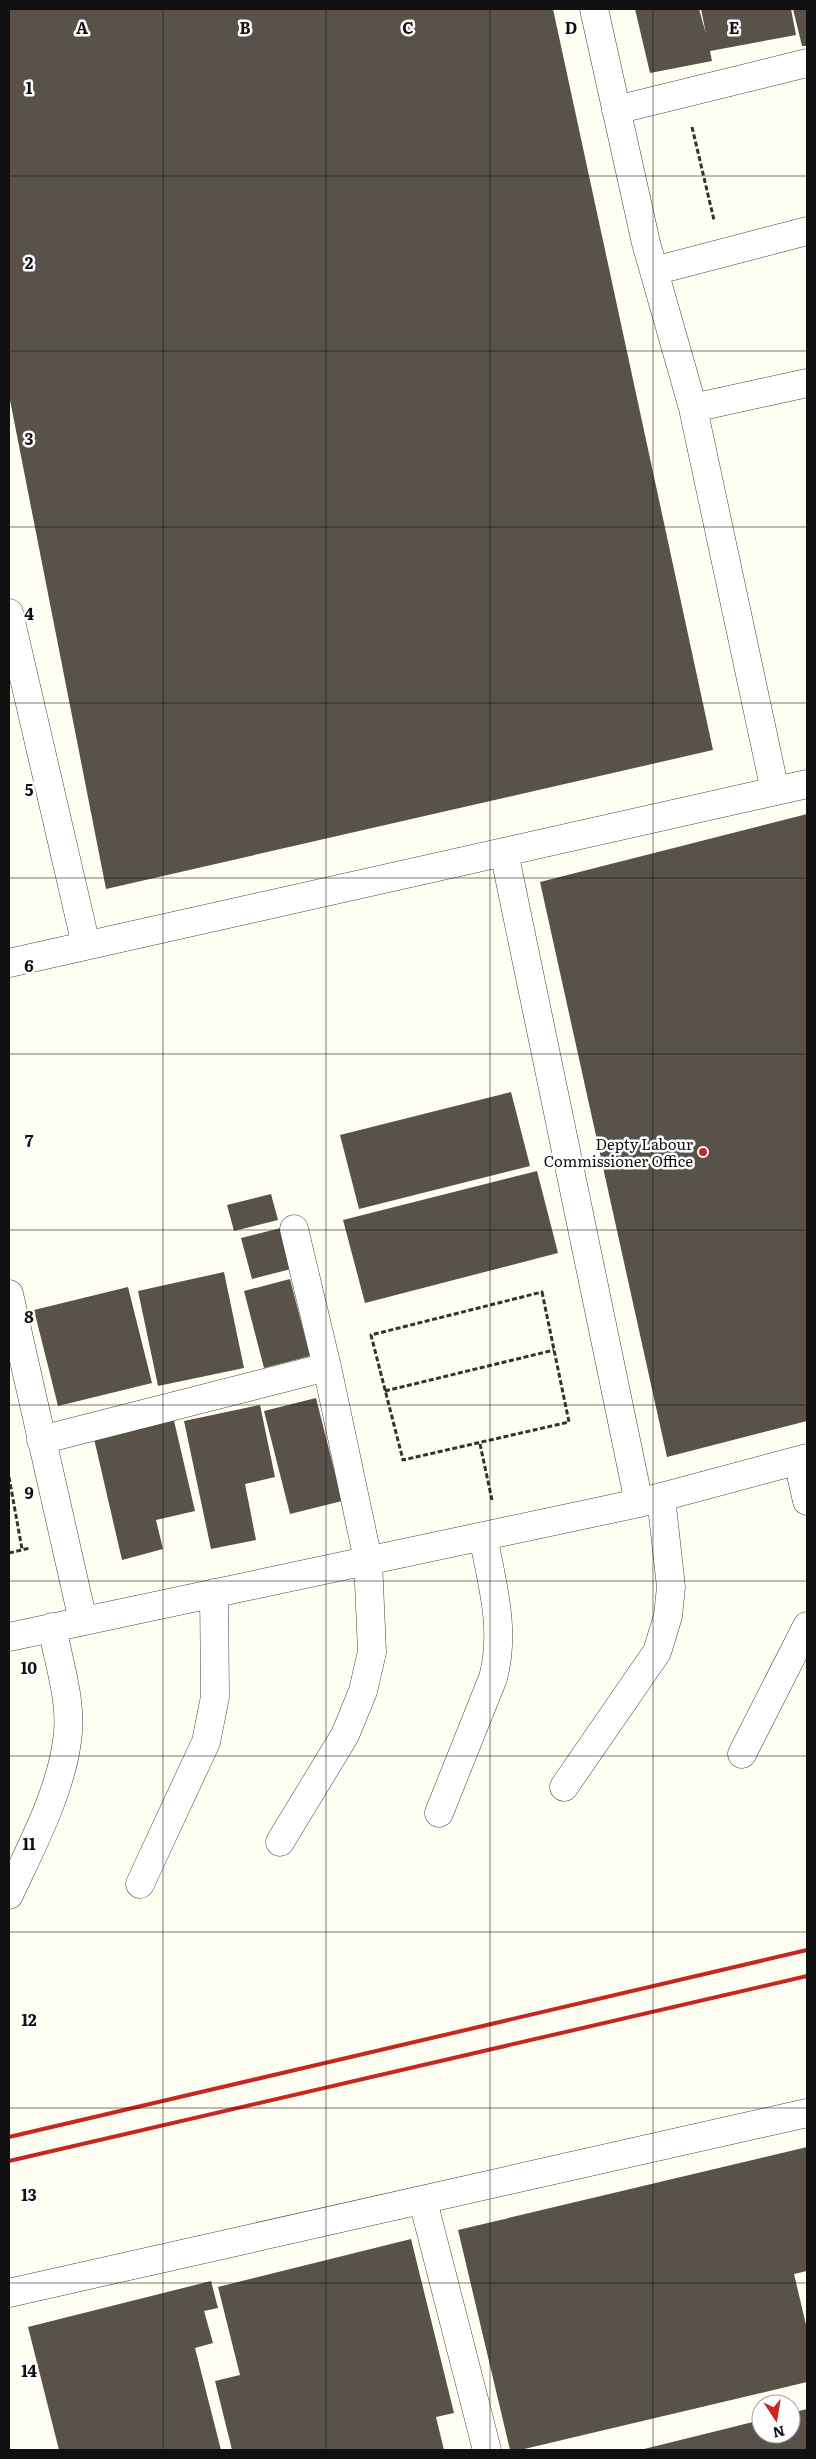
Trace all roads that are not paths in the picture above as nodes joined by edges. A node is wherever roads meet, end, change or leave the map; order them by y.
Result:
1 (594, 9) edge
2 (807, 63) edge
3 (616, 110) junction
4 (807, 231) edge
5 (654, 271) junction
6 (807, 383) edge
7 (693, 408) junction
8 (9, 613) edge
9 (807, 784) edge
10 (775, 791) junction
11 (504, 852) junction
12 (86, 946) junction
13 (9, 963) edge
14 (294, 1229) dead end
15 (9, 1294) edge
16 (327, 1367) junction
17 (41, 1440) junction
18 (802, 1460) edge
19 (650, 1500) junction
20 (807, 1501) edge
21 (491, 1534) junction
22 (368, 1560) junction
23 (214, 1593) junction
24 (84, 1621) junction
25 (807, 1626) edge
26 (52, 1628) junction
27 (9, 1637) edge
28 (742, 1754) dead end
29 (564, 1786) dead end
30 (439, 1813) dead end
31 (280, 1842) dead end
32 (140, 1884) dead end
33 (9, 1895) edge
34 (807, 2113) edge
35 (423, 2201) junction
36 (9, 2293) edge
37 (487, 2450) edge

1 - 3 street
2 - 3 street
3 - 5 street
4 - 5 street
5 - 7 street
6 - 7 street
7 - 10 street
8 - 12 street
9 - 10 street
10 - 11 street
11 - 12 street
11 - 19 street
12 - 13 street
14 - 16 street
15 - 17 street
16 - 17 street
16 - 22 street
17 - 24 street
18 - 19 street
18 - 20 street
19 - 21 street
19 - 29 street
21 - 22 street
21 - 30 street
22 - 23 street
22 - 31 street
23 - 24 street
23 - 32 street
24 - 26 street
25 - 28 street
26 - 27 street
26 - 33 street
34 - 35 street
35 - 36 street
35 - 37 street

